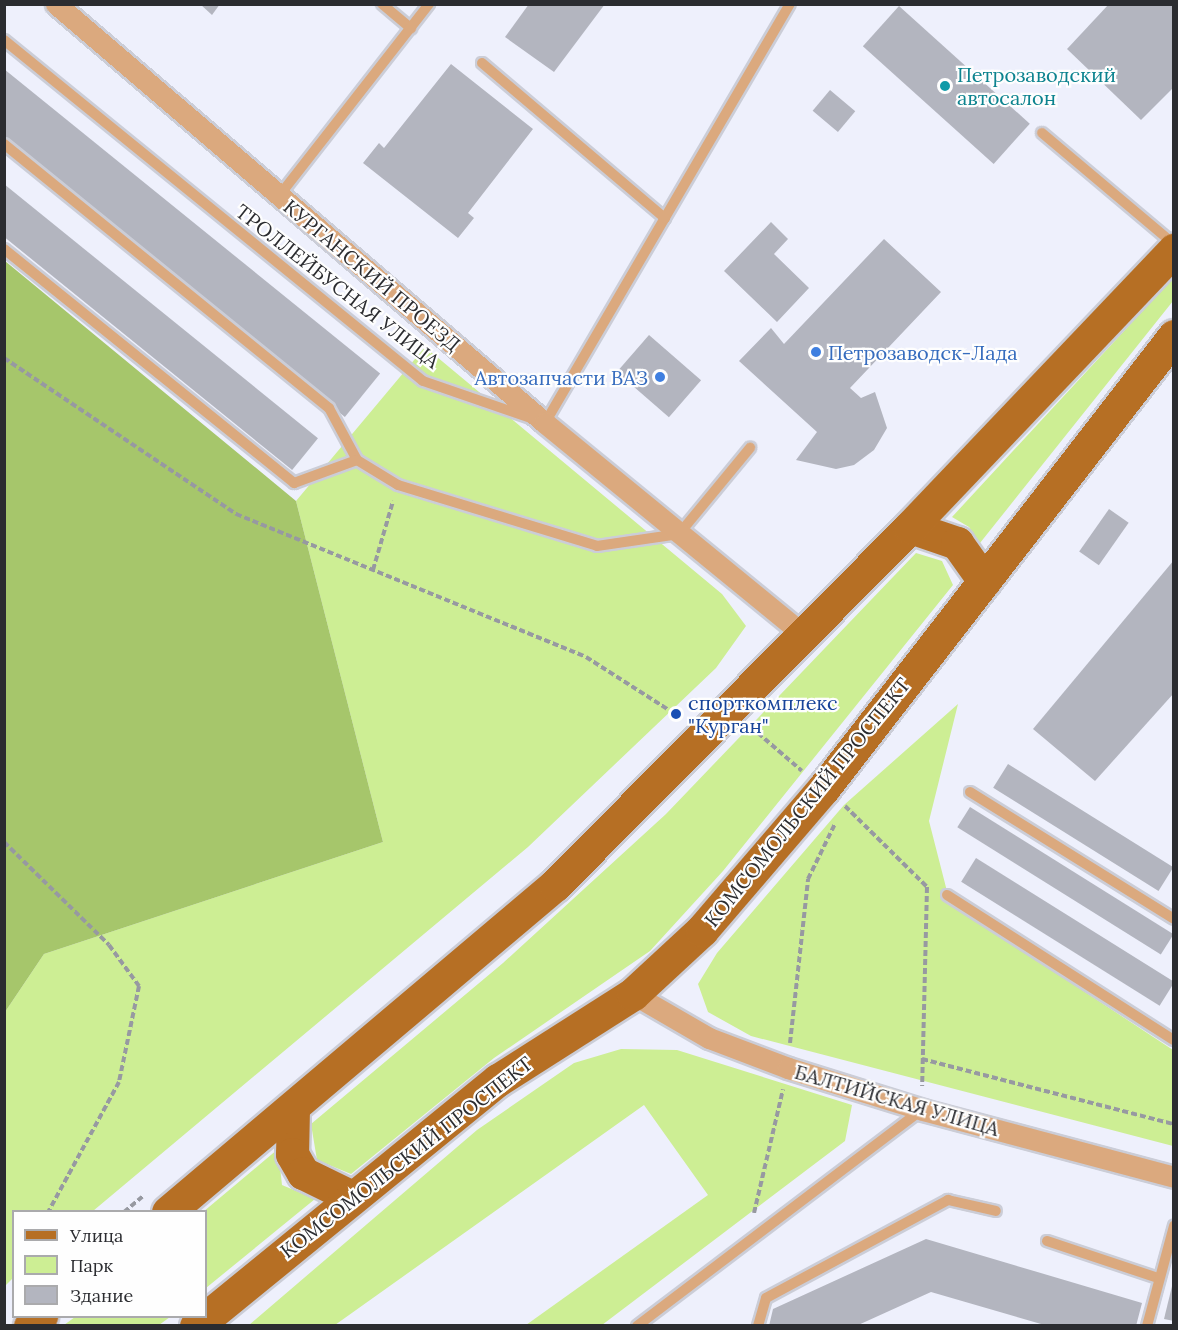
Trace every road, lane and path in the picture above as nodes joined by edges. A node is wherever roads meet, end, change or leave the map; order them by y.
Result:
1 (56, 4) edge
2 (382, 4) edge
3 (429, 4) edge
4 (790, 4) edge
5 (411, 28) junction
6 (4, 40) edge
7 (482, 63) dead end
8 (1042, 133) dead end
9 (4, 144) edge
10 (279, 196) junction
11 (665, 218) junction
12 (1173, 244) edge
13 (4, 249) edge
14 (1173, 250) edge
15 (1173, 336) edge
16 (4, 358) edge
17 (545, 423) junction
18 (750, 448) dead end
19 (357, 460) junction
20 (398, 485) junction
21 (910, 527) junction
22 (680, 534) junction
23 (373, 570) junction
24 (984, 581) junction
25 (802, 633) junction
26 (728, 707) junction
27 (680, 717) dead end
28 (970, 792) dead end
29 (833, 797) junction
30 (4, 842) edge
31 (947, 895) dead end
32 (1173, 919) edge
33 (633, 994) junction
34 (1173, 1040) edge
35 (922, 1059) junction
36 (788, 1068) junction
37 (293, 1108) junction
38 (923, 1110) junction
39 (1173, 1124) edge
40 (1173, 1177) edge
41 (350, 1196) junction
42 (49, 1210) edge
43 (170, 1210) edge
44 (996, 1211) dead end
45 (1173, 1226) edge
46 (1172, 1238) edge
47 (1047, 1240) dead end
48 (746, 1243) junction
49 (1158, 1278) junction
50 (207, 1317) edge
51 (636, 1326) edge
52 (758, 1326) edge
53 (1147, 1326) edge

1 - 10 street, КУРГАНСКИЙ ПРОЕЗД
2 - 5 lane
3 - 5 lane
4 - 11 lane
5 - 10 lane
6 - 17 lane, ТРОЛЛЕЙБУСНАЯ УЛИЦА
7 - 11 lane
8 - 12 lane
9 - 19 lane
10 - 17 street, КУРГАНСКИЙ ПРОЕЗД
11 - 17 lane
13 - 19 lane
14 - 21 main road
15 - 24 main road, КОМСОМОЛЬСКИЙ ПРОСПЕКТ
16 - 23 path
17 - 22 street, КУРГАНСКИЙ ПРОЕЗД
18 - 22 lane
19 - 20 lane
20 - 22 lane
20 - 23 path
21 - 24 main road
21 - 25 main road
22 - 25 street, КУРГАНСКИЙ ПРОЕЗД
23 - 27 path
24 - 29 main road, КОМСОМОЛЬСКИЙ ПРОСПЕКТ
25 - 26 main road
26 - 29 path
26 - 37 main road
28 - 32 lane
29 - 33 main road, КОМСОМОЛЬСКИЙ ПРОСПЕКТ
29 - 35 path
29 - 36 path
30 - 42 path
31 - 34 lane
33 - 36 street, БАЛТИЙСКАЯ УЛИЦА
33 - 41 main road, КОМСОМОЛЬСКИЙ ПРОСПЕКТ
35 - 38 path
35 - 39 path
36 - 38 street, БАЛТИЙСКАЯ УЛИЦА
36 - 48 path
37 - 41 main road
37 - 43 main road
38 - 40 street, БАЛТИЙСКАЯ УЛИЦА
38 - 48 lane
41 - 50 main road, КОМСОМОЛЬСКИЙ ПРОСПЕКТ
44 - 52 lane
45 - 46 lane
46 - 49 lane
47 - 49 lane
48 - 51 lane
49 - 53 lane

